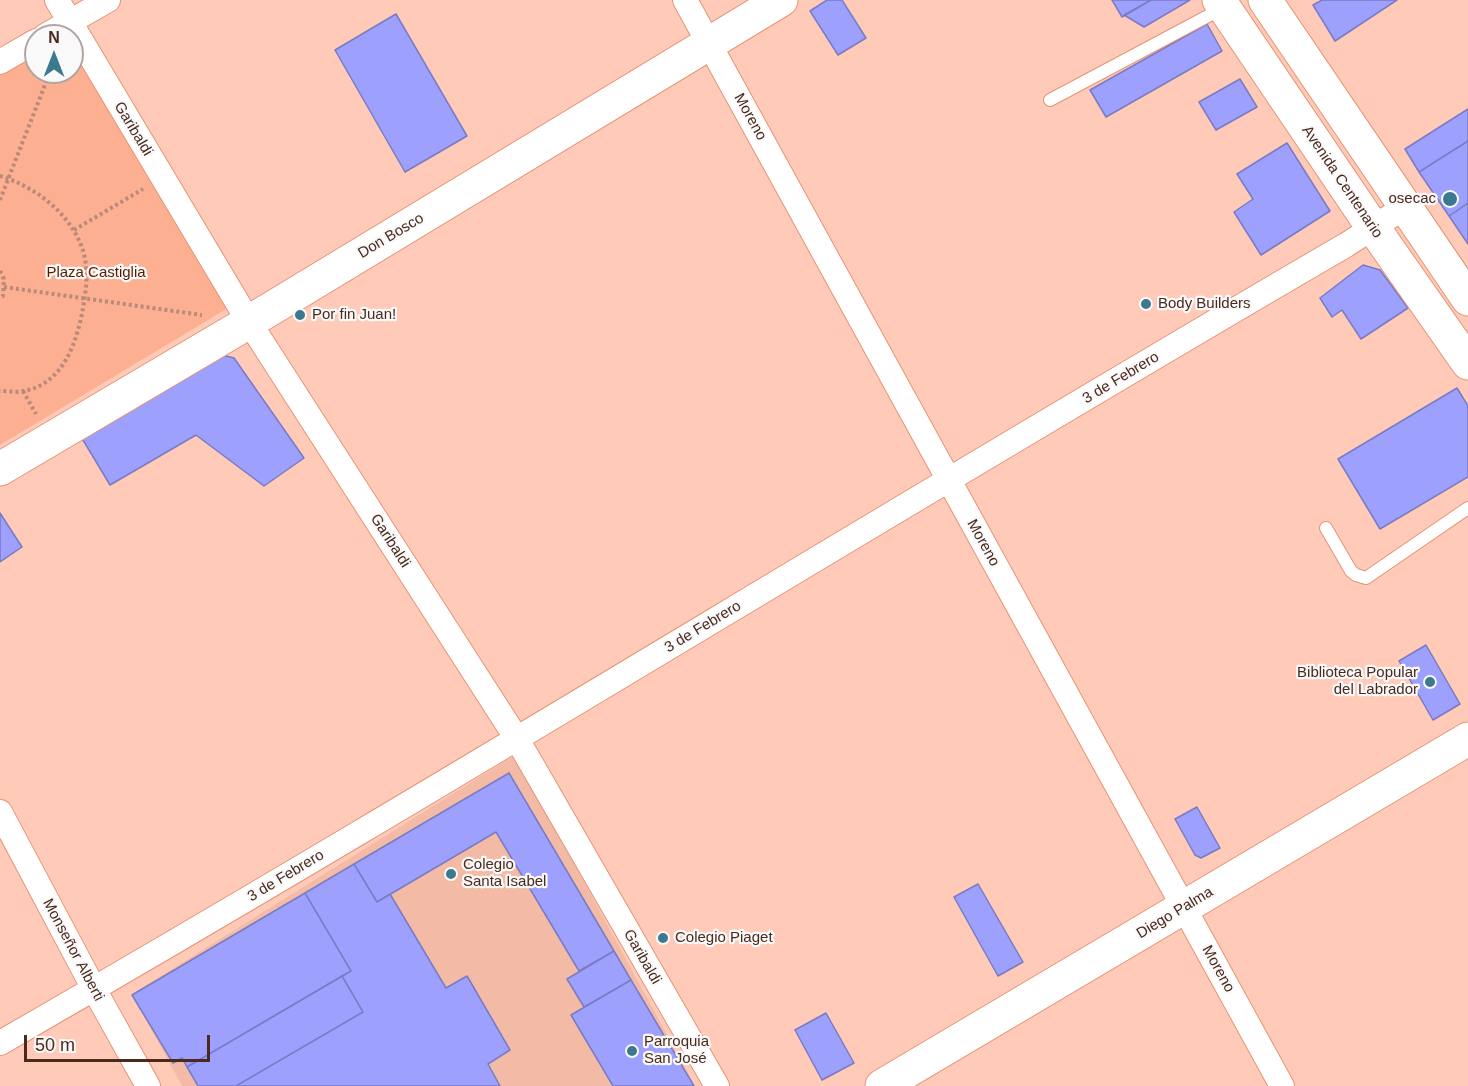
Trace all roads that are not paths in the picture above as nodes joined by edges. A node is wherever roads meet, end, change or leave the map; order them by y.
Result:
1 (57, 0) edge
2 (108, 0) edge
3 (685, 0) edge
4 (781, 0) edge
5 (1265, 0) edge
6 (1221, 4) edge
7 (70, 22) junction
8 (66, 24) edge
9 (709, 43) junction
10 (24, 48) edge
11 (0, 62) edge
12 (1050, 100) dead end
13 (1405, 207) junction
14 (1373, 228) junction
15 (1468, 299) edge
16 (249, 322) junction
17 (1468, 363) edge
18 (0, 470) edge
19 (948, 480) junction
20 (1468, 508) edge
21 (1326, 528) dead end
22 (517, 739) junction
23 (1468, 739) edge
24 (0, 812) edge
25 (1184, 907) junction
26 (94, 989) junction
27 (0, 1044) edge
28 (148, 1086) edge
29 (717, 1086) edge
30 (882, 1086) edge
31 (1282, 1086) edge

1 - 7 street, Garibaldi
2 - 7 street
3 - 9 street, Moreno
4 - 9 street, Don Bosco
5 - 13 street
6 - 12 lane
6 - 14 street, Avenida Centenario
7 - 8 street
7 - 16 street, Garibaldi
9 - 16 street, Don Bosco
9 - 19 street, Moreno
10 - 11 street
13 - 14 street, 3 de Febrero
13 - 15 street
14 - 17 street, Avenida Centenario
14 - 19 street, 3 de Febrero
16 - 18 street, Don Bosco
16 - 22 street, Garibaldi
19 - 22 street, 3 de Febrero
19 - 25 street, Moreno
20 - 21 lane
22 - 26 street, 3 de Febrero
22 - 29 street, Garibaldi
23 - 25 street, Diego Palma
24 - 26 street, Monseñor Alberti
25 - 30 street, Diego Palma
25 - 31 street, Moreno
26 - 27 street, 3 de Febrero
26 - 28 street, Monseñor Alberti

